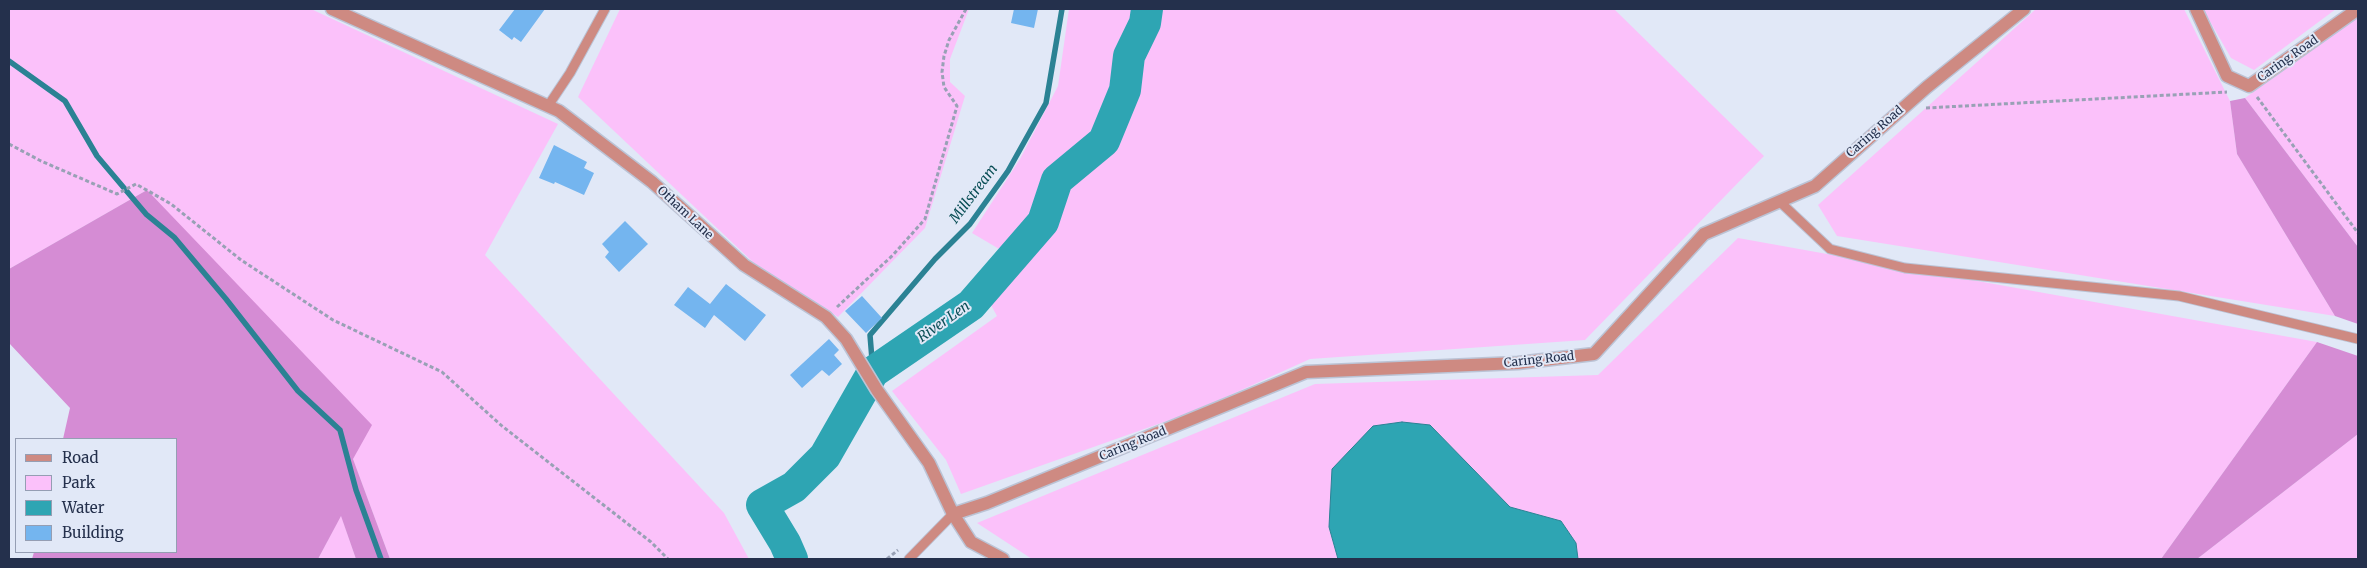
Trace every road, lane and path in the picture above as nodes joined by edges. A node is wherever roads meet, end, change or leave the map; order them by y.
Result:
1 (332, 9) edge
2 (605, 9) edge
3 (966, 9) edge
4 (2024, 9) edge
5 (2196, 9) edge
6 (2358, 9) edge
7 (2249, 86) junction
8 (1913, 100) junction
9 (548, 106) junction
10 (9, 144) edge
11 (1779, 201) junction
12 (2358, 233) edge
13 (826, 317) junction
14 (2358, 339) edge
15 (954, 514) junction
16 (668, 559) edge
17 (909, 559) edge
18 (1003, 559) edge

1 - 9 street, Otham Lane
2 - 9 lane
3 - 13 path
4 - 8 street, Caring Road
5 - 7 street, Caring Road
6 - 7 street, Caring Road
7 - 8 path
7 - 12 path
8 - 11 street, Caring Road
9 - 13 street, Otham Lane
10 - 16 path
11 - 14 lane
11 - 15 street, Caring Road
13 - 15 street, Otham Lane
15 - 17 lane
15 - 18 street, Otham Lane

